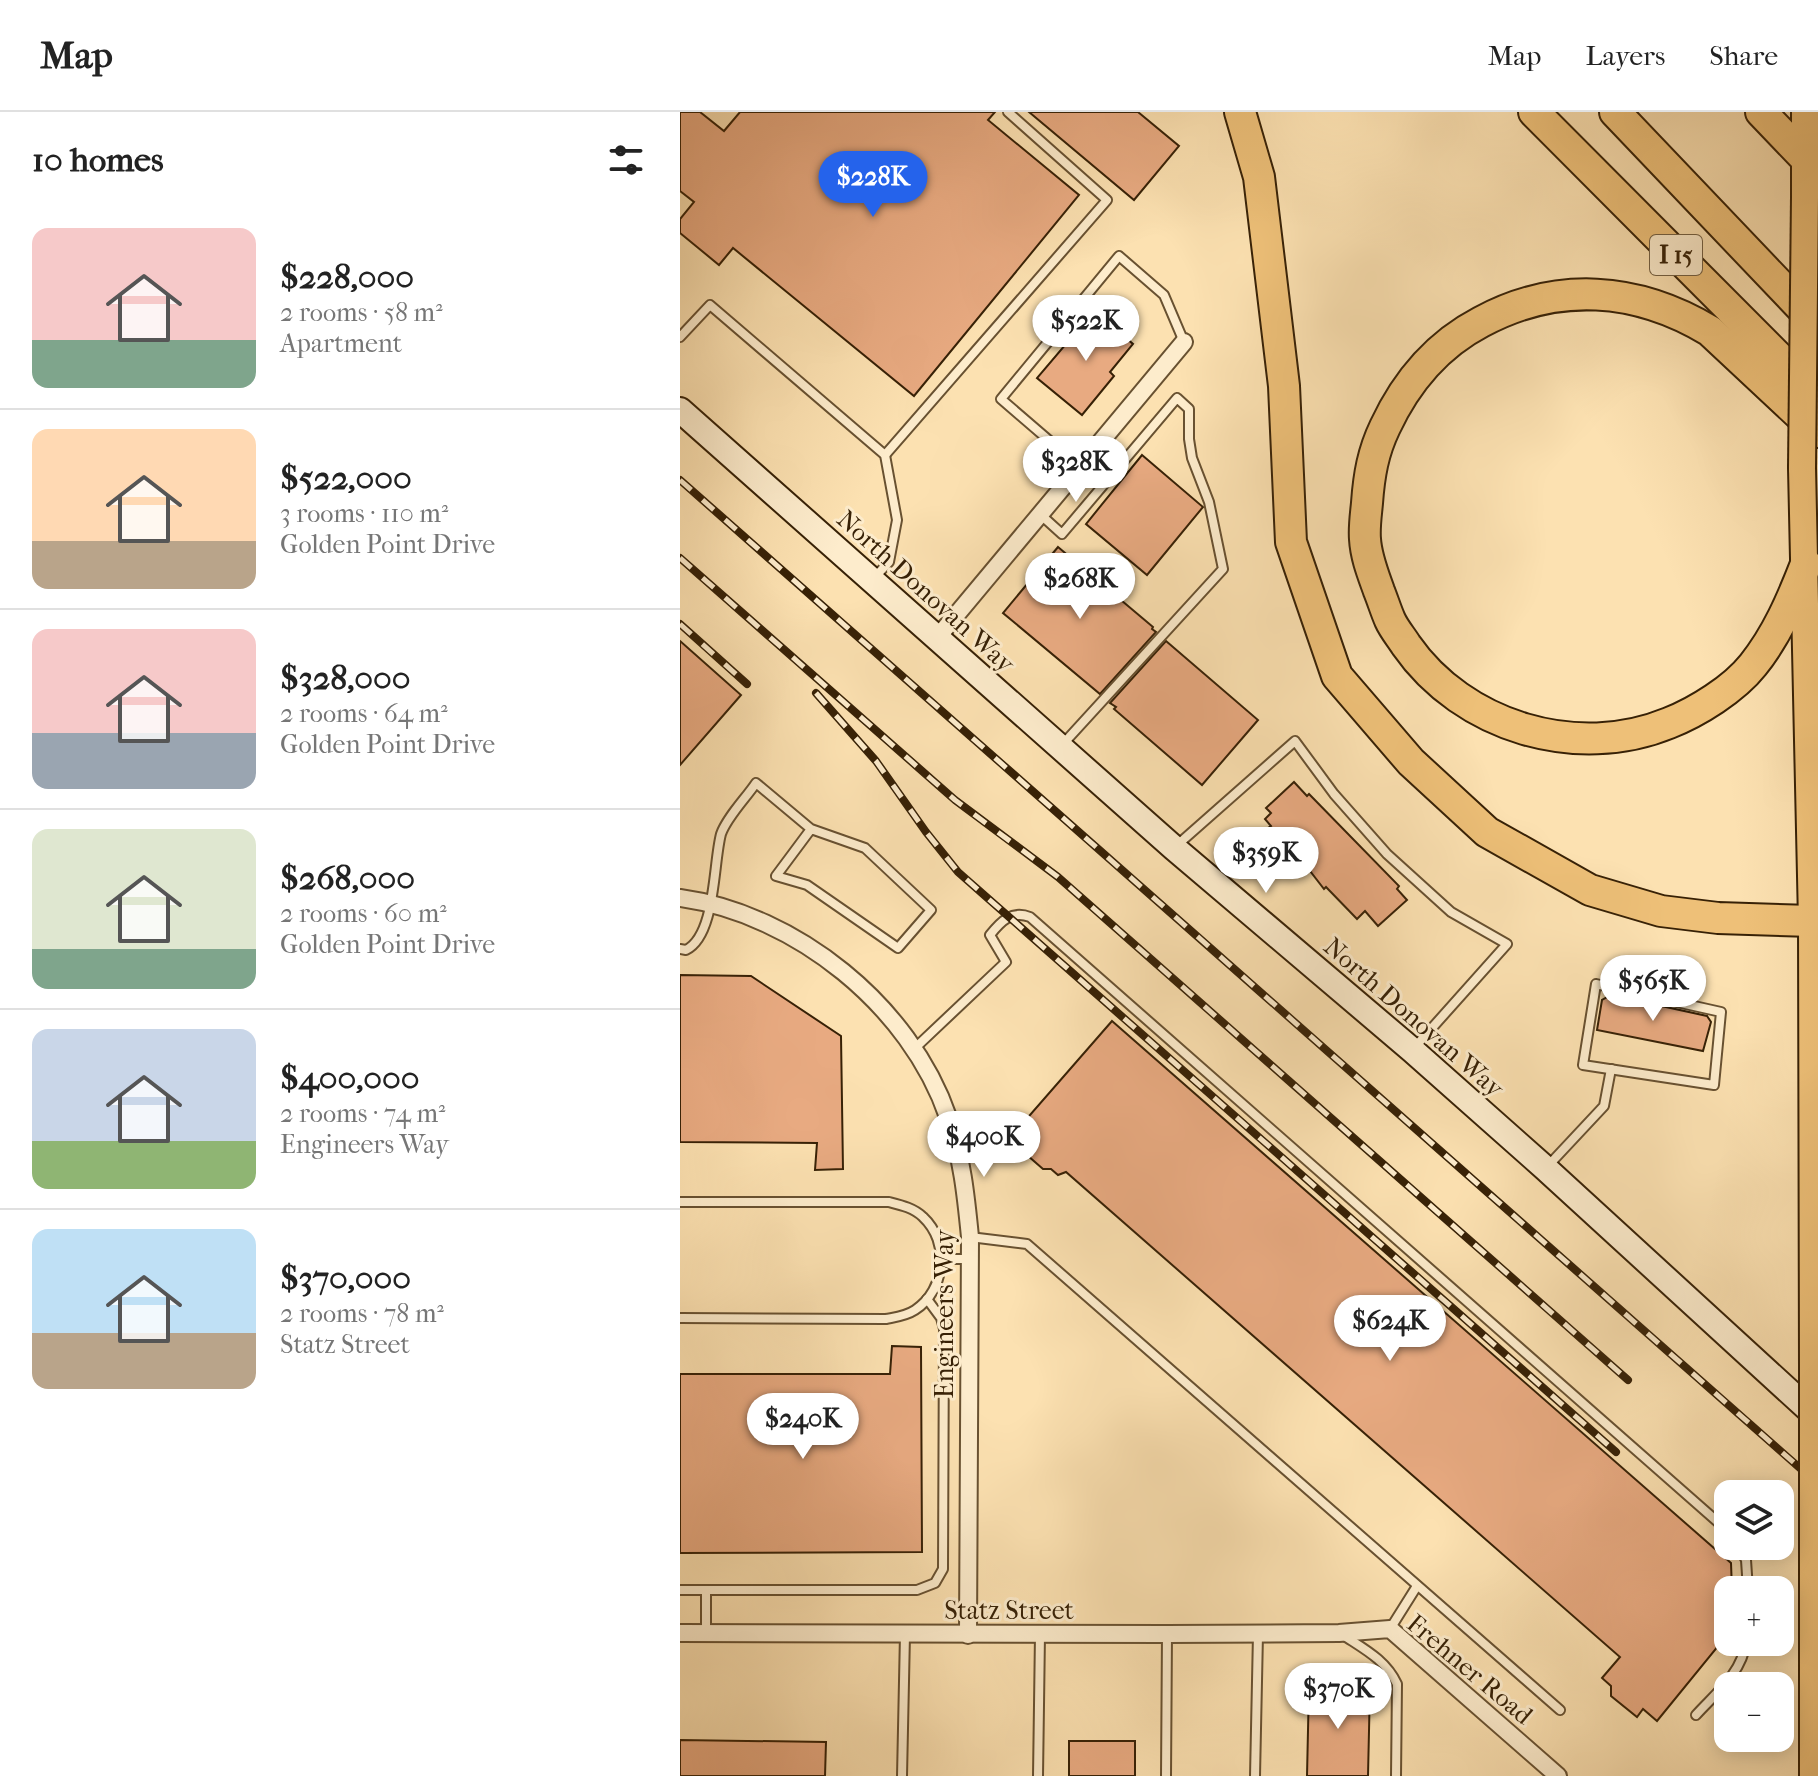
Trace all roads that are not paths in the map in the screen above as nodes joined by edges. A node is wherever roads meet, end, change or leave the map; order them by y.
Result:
1 (1008, 112) edge
2 (1240, 112) edge
3 (1534, 112) edge
4 (1615, 112) edge
5 (1761, 112) edge
6 (1805, 112) edge
7 (1812, 161) edge
8 (1818, 325) edge
9 (680, 337) edge
10 (1184, 342) joint
11 (1818, 397) edge
12 (680, 410) edge
13 (1818, 432) edge
14 (885, 455) junction
15 (1081, 467) junction
16 (1041, 515) junction
17 (1806, 564) junction
18 (872, 580) junction
19 (937, 638) junction
20 (1060, 748) junction
21 (811, 829) junction
22 (1174, 848) junction
23 (680, 898) edge
24 (710, 906) junction
25 (1815, 913) edge
26 (680, 949) edge
27 (914, 1049) junction
28 (1412, 1050) junction
29 (1611, 1069) junction
30 (1545, 1168) junction
31 (680, 1202) edge
32 (970, 1237) junction
33 (941, 1259) junction
34 (970, 1259) junction
35 (927, 1299) junction
36 (680, 1318) edge
37 (1818, 1418) edge
38 (1714, 1519) edge
39 (1417, 1586) junction
40 (680, 1590) edge
41 (706, 1590) junction
42 (1390, 1629) junction
43 (680, 1633) edge
44 (1258, 1633) junction
45 (1339, 1633) junction
46 (706, 1634) junction
47 (905, 1634) junction
48 (1040, 1634) junction
49 (1167, 1634) junction
50 (968, 1635) junction
51 (1743, 1656) edge
52 (1560, 1710) dead end
53 (1696, 1715) dead end
54 (902, 1776) edge
55 (1038, 1776) edge
56 (1166, 1776) edge
57 (1255, 1776) edge
58 (1396, 1776) edge
59 (1558, 1776) edge
60 (1813, 1776) edge

1 - 14 lane
2 - 25 highway
3 - 11 highway, I 15
4 - 8 highway, I 15
5 - 7 highway
6 - 7 main road
7 - 17 main road, bridge
9 - 14 lane
10 - 15 street
10 - 15 lane
12 - 18 street, North Donovan Way
13 - 17 highway
14 - 18 lane
15 - 16 street
16 - 19 street
16 - 20 lane
17 - 25 main road
18 - 19 street, North Donovan Way
19 - 20 street, North Donovan Way
20 - 22 street, North Donovan Way
21 - 21 lane
21 - 24 lane
22 - 28 street, North Donovan Way
22 - 28 lane
23 - 24 street, Engineers Way
24 - 26 lane
24 - 27 street, Engineers Way
25 - 60 main road, bridge
27 - 32 street, Engineers Way
27 - 38 lane
28 - 30 street, North Donovan Way
29 - 29 lane
29 - 30 lane
30 - 37 street, North Donovan Way
31 - 33 lane
32 - 34 street, Engineers Way
32 - 39 lane
33 - 34 lane
33 - 35 lane
34 - 50 street, Engineers Way
35 - 36 lane
35 - 41 lane
39 - 42 lane
39 - 52 lane
40 - 41 lane
41 - 46 lane
42 - 45 street, Frehner Road
42 - 59 street, Frehner Road
43 - 46 street, Statz Street
44 - 45 street, Statz Street
44 - 49 street, Statz Street
44 - 57 lane
45 - 58 lane
46 - 47 street, Statz Street
47 - 50 street, Statz Street
47 - 54 lane
48 - 49 street, Statz Street
48 - 50 street, Statz Street
48 - 55 lane
49 - 56 lane
51 - 53 lane

